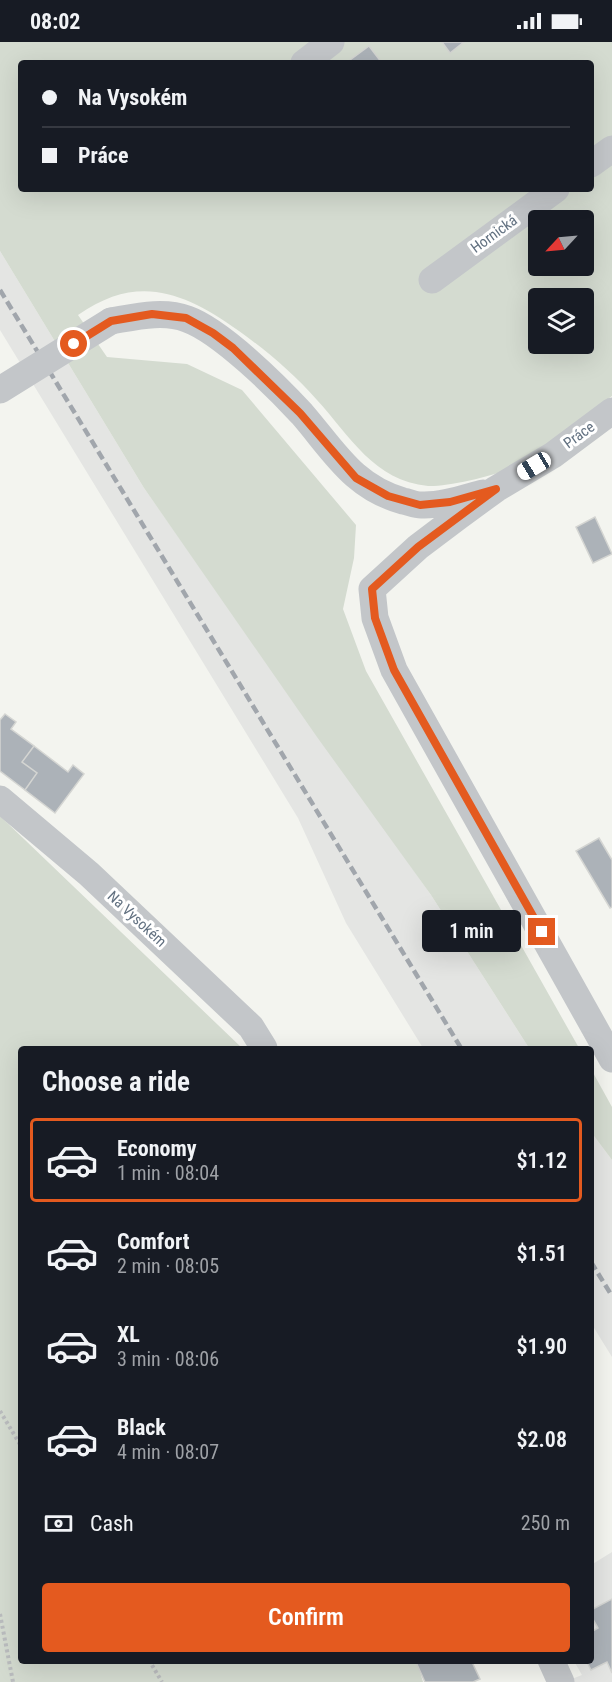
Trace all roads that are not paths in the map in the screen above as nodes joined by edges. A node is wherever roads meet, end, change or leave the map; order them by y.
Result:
1 (331, 42) edge
2 (308, 60) edge
3 (612, 148) edge
4 (594, 162) edge
5 (552, 192) edge
6 (432, 280) dead end
7 (0, 390) edge
8 (612, 411) edge
9 (496, 489) junction
10 (0, 799) edge
11 (263, 1046) edge
12 (612, 1059) edge
13 (553, 1664) edge
14 (561, 1682) edge

1 - 2 street
3 - 4 street
5 - 6 street, Hornická
7 - 9 street, bridge
8 - 9 street, Práce
9 - 12 street, Práce
10 - 11 street, Na Vysokém
13 - 14 street

